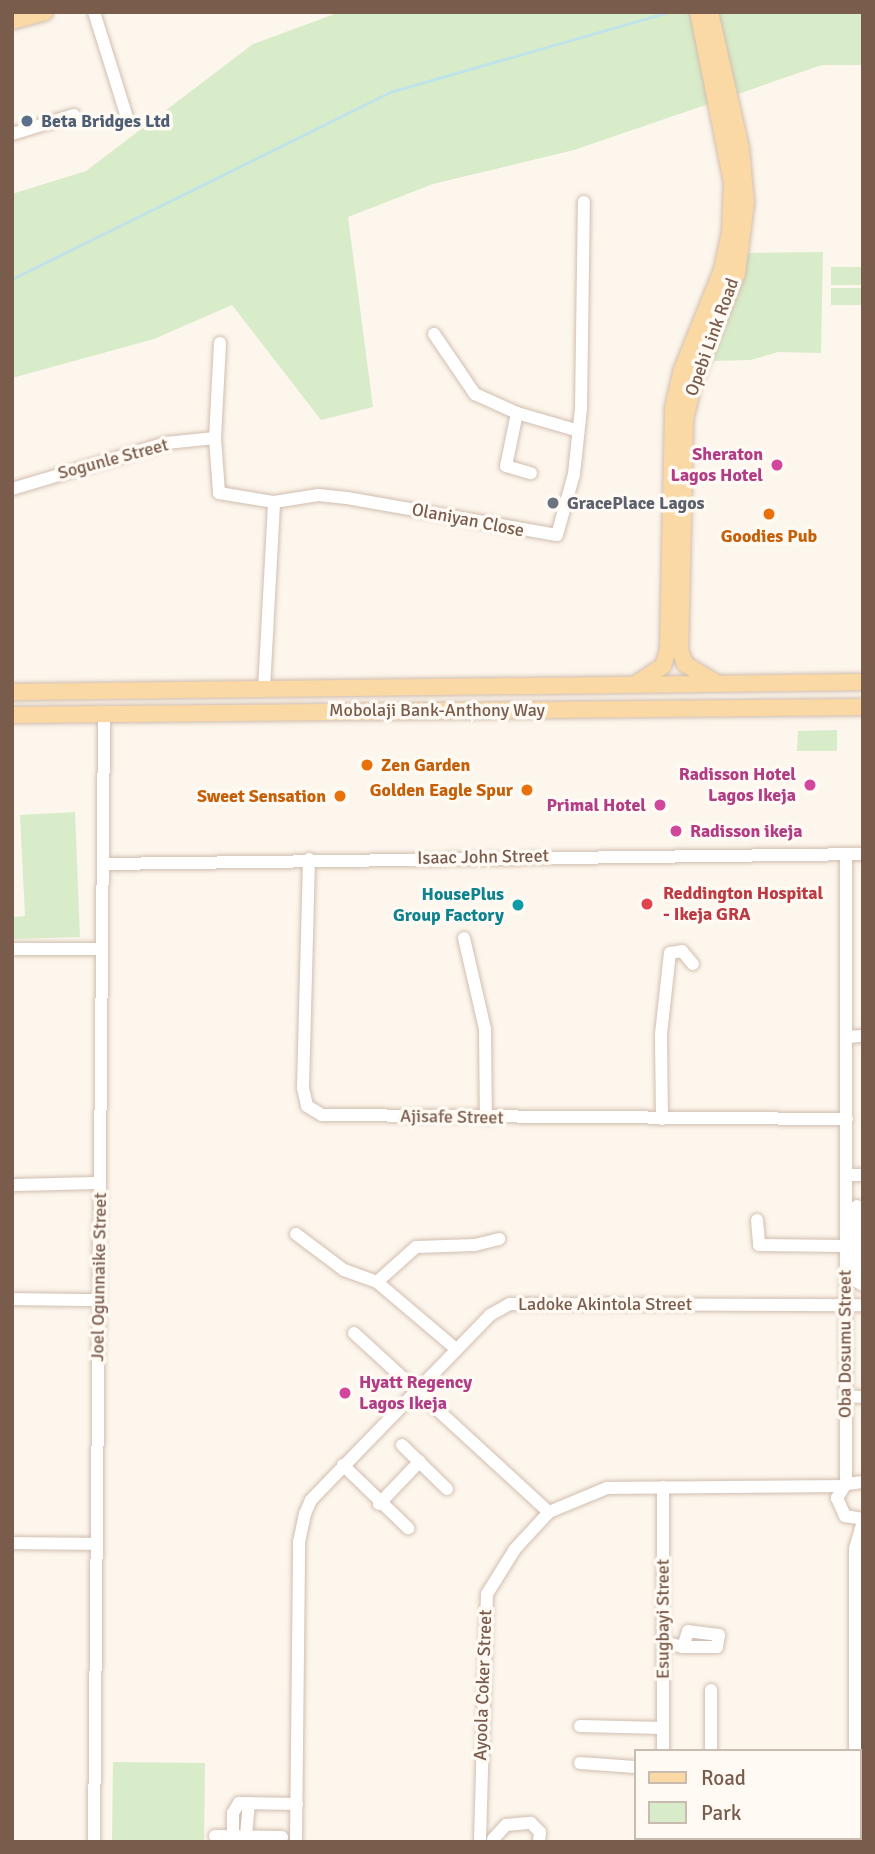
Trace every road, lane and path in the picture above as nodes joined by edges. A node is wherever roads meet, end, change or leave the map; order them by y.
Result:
1 (45, 12) edge
2 (94, 12) edge
3 (698, 12) edge
4 (710, 12) edge
5 (12, 21) edge
6 (74, 115) dead end
7 (127, 117) dead end
8 (12, 134) edge
9 (734, 151) junction
10 (583, 202) dead end
11 (434, 334) dead end
12 (220, 343) dead end
13 (517, 413) junction
14 (575, 430) junction
15 (215, 438) junction
16 (531, 473) dead end
17 (12, 489) edge
18 (274, 502) junction
19 (863, 682) edge
20 (631, 685) junction
21 (721, 685) junction
22 (264, 689) junction
23 (12, 692) edge
24 (863, 707) edge
25 (104, 712) junction
26 (12, 715) edge
27 (846, 854) junction
28 (863, 854) edge
29 (309, 859) junction
30 (103, 864) junction
31 (464, 938) dead end
32 (12, 949) edge
33 (102, 949) junction
34 (693, 964) dead end
35 (863, 1036) edge
36 (847, 1037) junction
37 (486, 1118) junction
38 (662, 1119) junction
39 (847, 1119) junction
40 (847, 1175) junction
41 (863, 1175) edge
42 (100, 1183) junction
43 (12, 1185) edge
44 (857, 1206) edge
45 (757, 1220) dead end
46 (296, 1234) dead end
47 (499, 1239) dead end
48 (845, 1246) junction
49 (377, 1282) junction
50 (863, 1284) edge
51 (12, 1299) edge
52 (99, 1300) junction
53 (846, 1304) junction
54 (863, 1305) edge
55 (354, 1333) dead end
56 (456, 1349) junction
57 (414, 1391) junction
58 (847, 1396) junction
59 (863, 1397) edge
60 (402, 1446) dead end
61 (845, 1455) junction
62 (420, 1461) junction
63 (343, 1465) junction
64 (863, 1481) edge
65 (844, 1485) junction
66 (663, 1487) junction
67 (447, 1489) dead end
68 (379, 1504) junction
69 (549, 1512) junction
70 (845, 1516) junction
71 (863, 1520) edge
72 (408, 1528) dead end
73 (12, 1543) edge
74 (97, 1544) junction
75 (855, 1549) junction
76 (711, 1690) dead end
77 (580, 1726) dead end
78 (663, 1728) junction
79 (663, 1749) edge
80 (710, 1749) edge
81 (855, 1749) edge
82 (580, 1763) dead end
83 (634, 1767) edge
84 (297, 1804) junction
85 (215, 1836) dead end
86 (240, 1837) junction
87 (282, 1837) dead end
88 (487, 1841) edge
89 (94, 1842) edge
90 (296, 1842) edge
91 (540, 1842) edge

1 - 5 main road
2 - 7 street
3 - 9 main road, Opebi Link Road
4 - 9 main road, Opebi Link Road
6 - 8 street
9 - 20 main road, Opebi Link Road
9 - 21 main road, Opebi Link Road
10 - 14 street, Olaniyan Close
11 - 13 street
12 - 15 street
13 - 14 street
13 - 16 street
14 - 18 street, Olaniyan Close
15 - 17 street, Sogunle Street
15 - 18 street
18 - 22 street
19 - 21 main road, Mobolaji Bank-Anthony Way
20 - 21 main road, Mobolaji Bank-Anthony Way
20 - 22 main road, Mobolaji Bank-Anthony Way
22 - 23 main road, Mobolaji Bank-Anthony Way
24 - 25 main road, Mobolaji Bank-Anthony Way
25 - 26 main road, Mobolaji Bank-Anthony Way
25 - 30 street, Joel Ogunnaike Street
27 - 28 street, Isaac John Street
27 - 29 street, Isaac John Street
27 - 36 street, Oba Dosumu Street
29 - 30 street, Isaac John Street
29 - 37 street, Ajisafe Street
30 - 33 street, Joel Ogunnaike Street
31 - 37 street
32 - 33 street
33 - 42 street, Joel Ogunnaike Street
34 - 38 street
35 - 36 street
36 - 39 street, Oba Dosumu Street
37 - 38 street, Ajisafe Street
38 - 39 street, Ajisafe Street
39 - 40 street, Oba Dosumu Street
40 - 41 street
40 - 48 street, Oba Dosumu Street
42 - 43 street
42 - 52 street, Joel Ogunnaike Street
44 - 50 street
45 - 48 street
46 - 49 street
47 - 49 street
48 - 53 street, Oba Dosumu Street
49 - 56 street
51 - 52 street
52 - 74 street, Joel Ogunnaike Street
53 - 54 street, Ladoke Akintola Street
53 - 56 street, Ladoke Akintola Street
53 - 58 street, Oba Dosumu Street
55 - 57 street
56 - 57 street, Ladoke Akintola Street
57 - 63 street, Ladoke Akintola Street
57 - 69 street
58 - 59 street
58 - 61 street, Oba Dosumu Street
60 - 62 street
61 - 64 street
61 - 65 street, Oba Dosumu Street
62 - 67 street
62 - 68 street
63 - 68 street
63 - 84 street, Ladoke Akintola Street
64 - 65 street, Ayoola Coker Street
65 - 66 street, Ayoola Coker Street
65 - 70 street, Oba Dosumu Street
66 - 69 street, Ayoola Coker Street
66 - 78 street, Esugbayi Street
68 - 72 street
69 - 88 street, Ayoola Coker Street
70 - 71 street
70 - 75 street, Oba Dosumu Street
71 - 75 street
73 - 74 street
74 - 89 street, Joel Ogunnaike Street
75 - 81 street
76 - 80 street
77 - 78 street
78 - 79 street, Esugbayi Street
82 - 83 street
84 - 86 street
84 - 90 street, Ladoke Akintola Street
85 - 86 street
86 - 87 street
88 - 91 street

